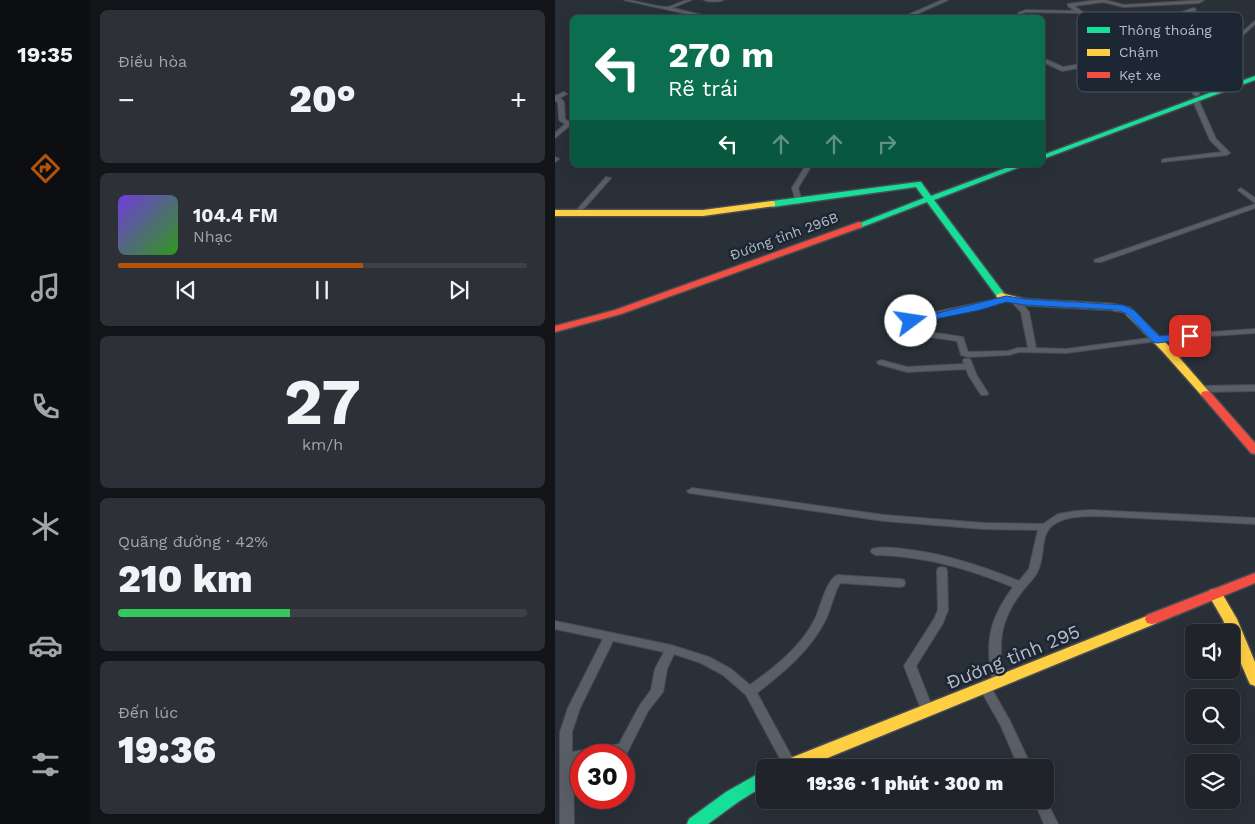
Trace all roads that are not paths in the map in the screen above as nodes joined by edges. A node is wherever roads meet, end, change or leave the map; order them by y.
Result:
1 (626, 0) edge
2 (689, 0) edge
3 (706, 0) edge
4 (721, 0) edge
5 (946, 0) edge
6 (1101, 0) edge
7 (1202, 0) edge
8 (1069, 2) edge
9 (1190, 3) junction
10 (668, 8) junction
11 (1078, 12) joint
12 (1197, 12) edge
13 (1020, 13) dead end
14 (701, 15) edge
15 (910, 15) edge
16 (1255, 22) edge
17 (1243, 33) edge
18 (1045, 61) edge
19 (1077, 66) edge
20 (1255, 73) edge
21 (1243, 78) edge
22 (1255, 78) edge
23 (1243, 82) edge
24 (1196, 92) edge
25 (1208, 92) edge
26 (1212, 92) edge
27 (564, 94) dead end
28 (1196, 97) junction
29 (562, 104) junction
30 (555, 105) edge
31 (570, 123) edge
32 (555, 136) edge
33 (1045, 150) edge
34 (1045, 156) edge
35 (1164, 161) dead end
36 (808, 167) edge
37 (999, 167) edge
38 (1015, 167) edge
39 (608, 178) dead end
40 (1241, 190) dead end
41 (926, 196) junction
42 (1255, 201) edge
43 (799, 202) junction
44 (1255, 206) edge
45 (555, 213) edge
46 (577, 213) junction
47 (1098, 260) dead end
48 (1011, 300) junction
49 (890, 320) dead end
50 (555, 321) edge
51 (904, 325) junction
52 (555, 329) edge
53 (1255, 331) edge
54 (1157, 340) junction
55 (1032, 350) junction
56 (968, 355) junction
57 (881, 362) dead end
58 (968, 366) junction
59 (1255, 388) edge
60 (1201, 389) junction
61 (985, 393) dead end
62 (1255, 450) edge
63 (693, 491) dead end
64 (1255, 522) edge
65 (1045, 527) junction
66 (876, 551) dead end
67 (942, 571) dead end
68 (1255, 578) edge
69 (900, 583) dead end
70 (1021, 586) junction
71 (1215, 594) junction
72 (555, 625) edge
73 (609, 638) junction
74 (671, 649) junction
75 (998, 680) junction
76 (1255, 680) edge
77 (985, 687) junction
78 (750, 692) junction
79 (927, 709) junction
80 (566, 758) junction
81 (784, 759) edge
82 (804, 759) edge
83 (1022, 759) edge
84 (756, 782) edge
85 (1045, 809) edge
86 (567, 824) edge
87 (695, 824) edge
88 (1051, 824) edge

1 - 10 street
2 - 10 street
3 - 4 street
5 - 15 street
6 - 8 street
6 - 9 street
7 - 9 street
8 - 11 street
9 - 12 street
10 - 14 street
11 - 13 street
16 - 17 street
18 - 19 street
20 - 21 main road
22 - 23 main road
24 - 28 street
25 - 28 main road
26 - 28 main road
27 - 29 street
28 - 33 main road
28 - 34 main road
28 - 35 street
29 - 30 street
29 - 31 street
31 - 32 street
36 - 43 street
37 - 41 main road, Đường tỉnh 296B
38 - 41 main road, Đường tỉnh 296B
39 - 46 street
40 - 42 street
41 - 43 main road
41 - 48 main road
41 - 50 main road, Đường tỉnh 296B
41 - 52 main road, Đường tỉnh 296B
43 - 46 main road
44 - 47 street
45 - 46 main road
48 - 51 street
48 - 54 main road
48 - 55 street
49 - 51 street
51 - 56 street
53 - 54 street
54 - 55 street
54 - 60 main road
55 - 56 street
56 - 58 street
57 - 58 street
58 - 61 street
59 - 60 street
60 - 62 main road
63 - 65 street
64 - 65 street
65 - 70 street
66 - 70 street
67 - 79 street
68 - 71 main road, Đường tỉnh 295
69 - 78 street
70 - 75 street
71 - 75 main road, Đường tỉnh 295
71 - 76 main road
72 - 73 street
73 - 74 street
73 - 80 street
74 - 78 street
74 - 80 street
75 - 77 main road, Đường tỉnh 295
77 - 79 main road, Đường tỉnh 295
77 - 83 street
78 - 81 street
79 - 82 main road, Đường tỉnh 295
80 - 86 street
84 - 87 main road
85 - 88 street

